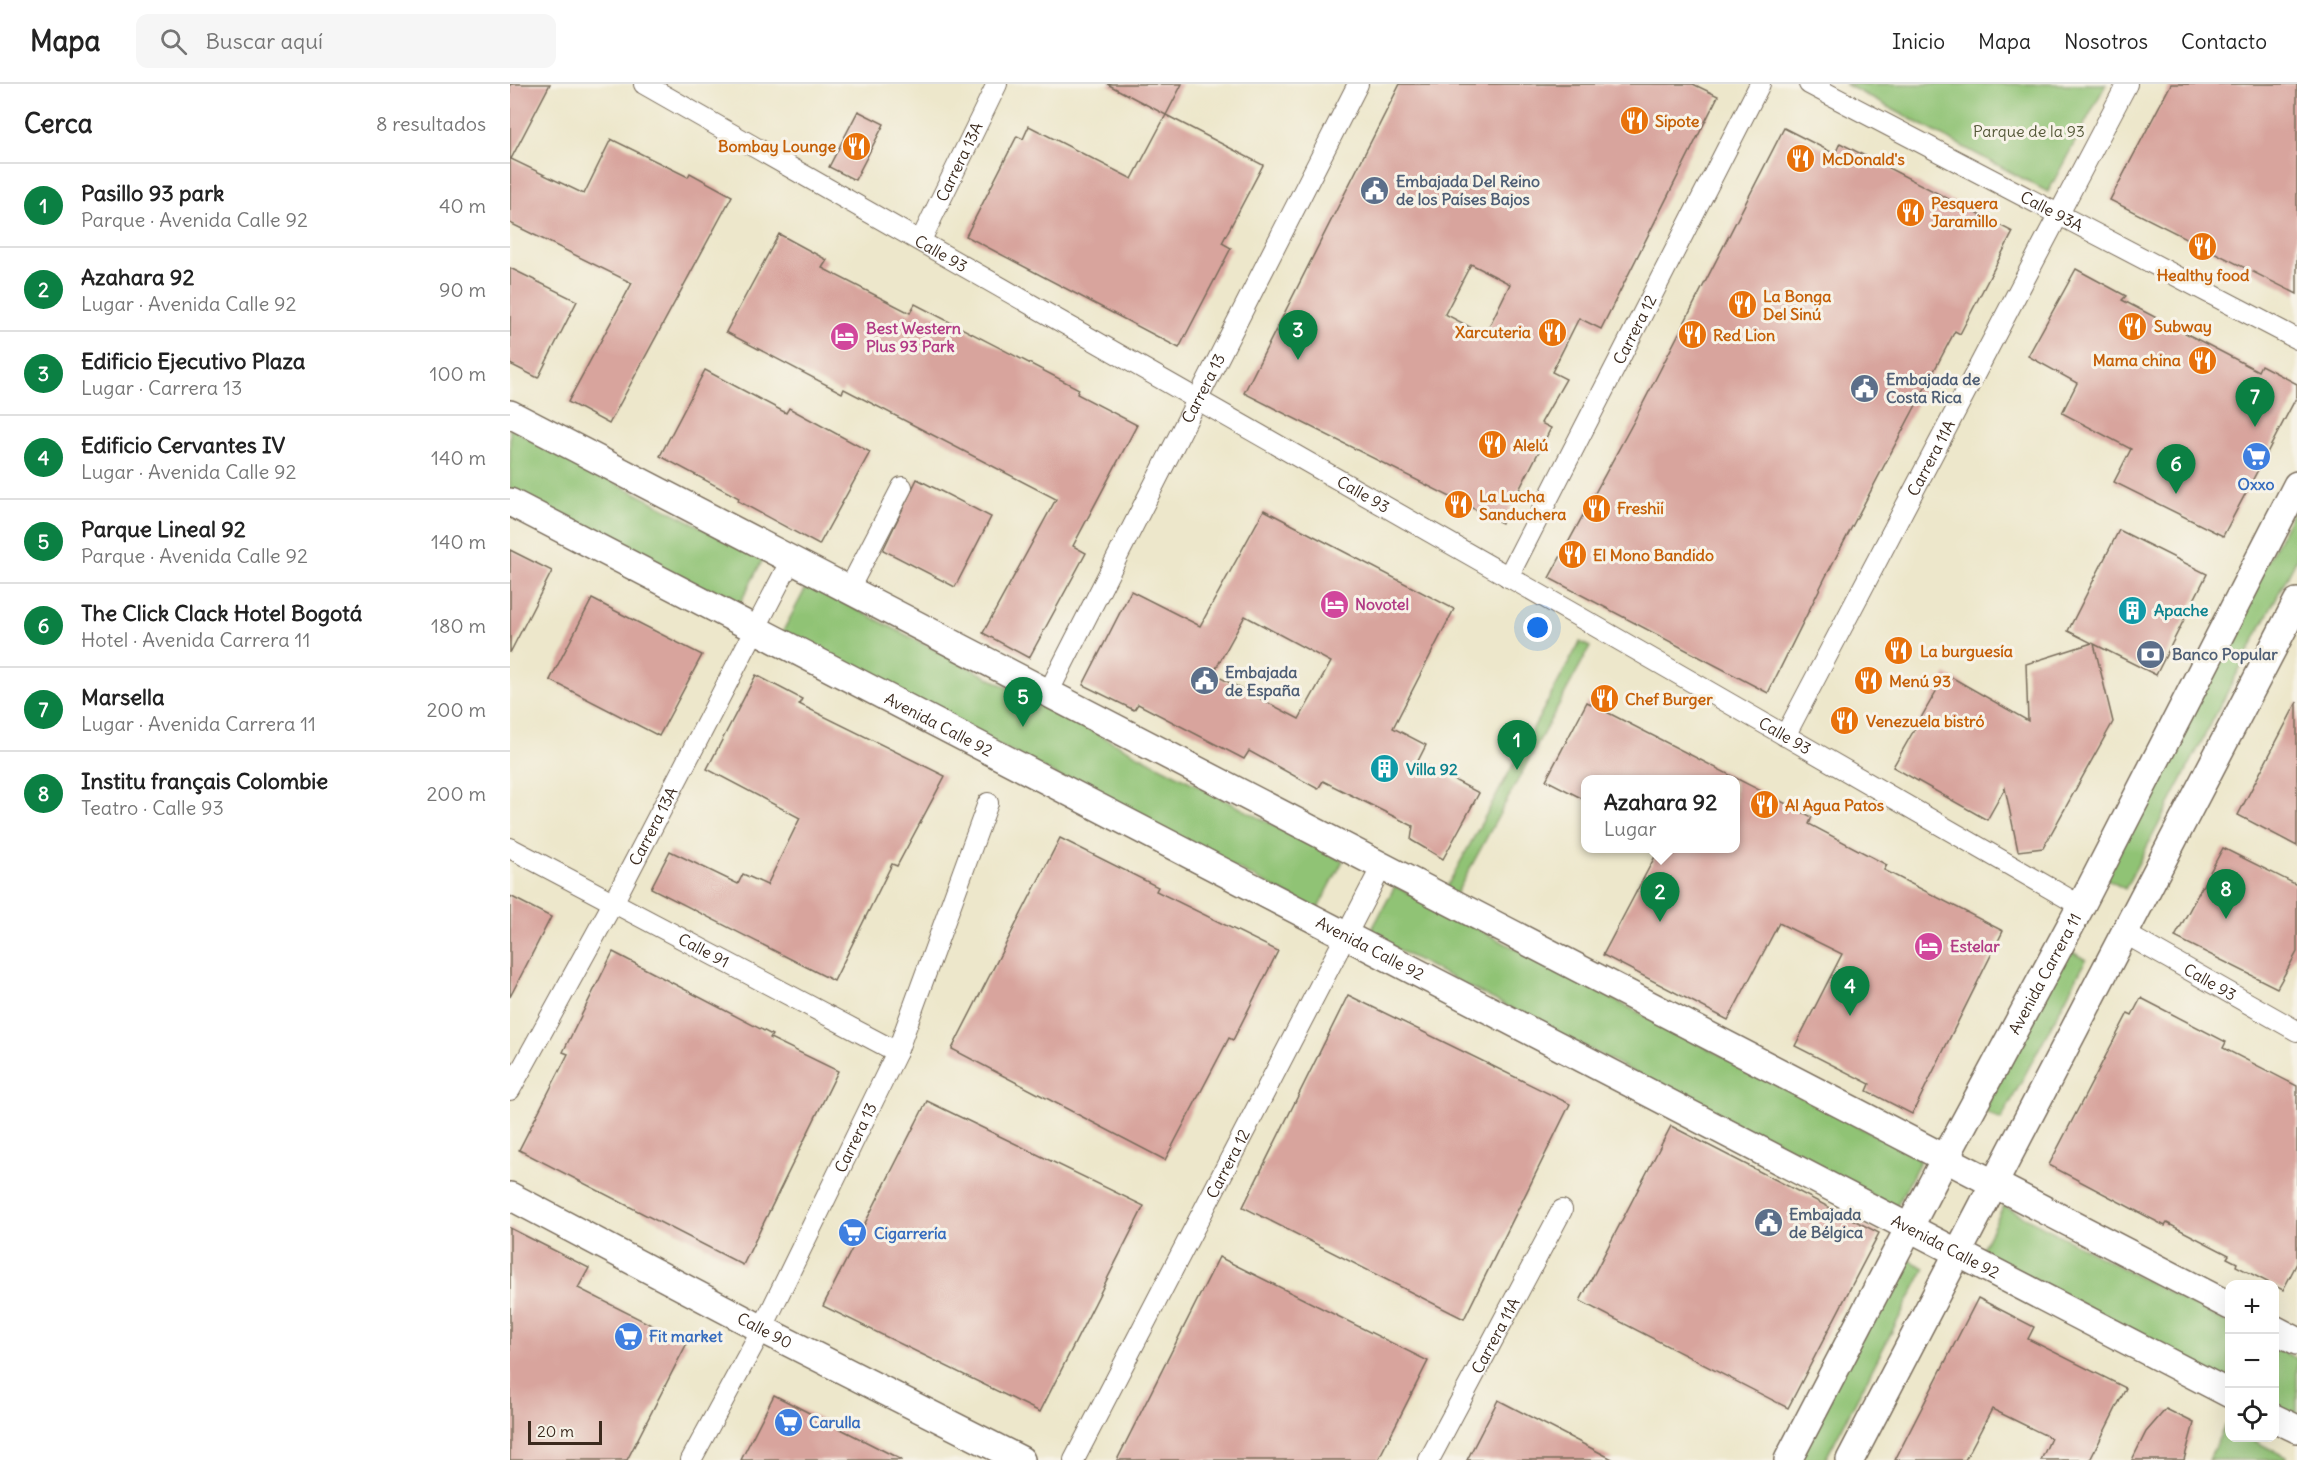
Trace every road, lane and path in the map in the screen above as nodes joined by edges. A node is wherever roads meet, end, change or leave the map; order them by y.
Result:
1 (997, 84) edge
2 (1358, 84) edge
3 (1760, 84) edge
4 (1809, 84) edge
5 (2127, 84) edge
6 (649, 85) edge
7 (2059, 215) junction
8 (921, 240) junction
9 (2297, 339) edge
10 (1199, 400) junction
11 (510, 414) edge
12 (2297, 484) edge
13 (902, 487) dead end
14 (510, 502) edge
15 (791, 560) junction
16 (1508, 577) junction
17 (849, 590) junction
18 (2297, 602) edge
19 (756, 629) junction
20 (1048, 693) junction
21 (1785, 736) junction
22 (988, 803) dead end
23 (510, 848) edge
24 (1382, 866) junction
25 (613, 903) junction
26 (2081, 906) junction
27 (2124, 933) junction
28 (1346, 936) junction
29 (2297, 1031) edge
30 (897, 1052) junction
31 (510, 1090) edge
32 (1946, 1158) junction
33 (1993, 1184) junction
34 (510, 1196) edge
35 (1562, 1210) dead end
36 (1910, 1228) junction
37 (1957, 1253) junction
38 (2225, 1304) edge
39 (762, 1329) junction
40 (2279, 1332) edge
41 (2297, 1341) edge
42 (2225, 1392) edge
43 (2279, 1420) edge
44 (2297, 1429) edge
45 (691, 1460) edge
46 (1021, 1460) edge
47 (1074, 1460) edge
48 (1429, 1460) edge
49 (1788, 1460) edge
50 (1850, 1460) edge

1 - 8 street, Carrera 13A
2 - 10 street, Carrera 13
3 - 16 street, Carrera 12
4 - 7 street, Calle 93A
5 - 7 street, Carrera 11A
6 - 8 street, Calle 93
7 - 9 street, Calle 93A
7 - 21 street, Carrera 11A
8 - 10 street, Calle 93
10 - 16 street, Calle 93
10 - 20 street, Carrera 13
11 - 15 main road
12 - 26 main road, Avenida Carrera 11
13 - 17 street
14 - 19 main road, Avenida Calle 92
15 - 17 main road
15 - 19 street, Carrera 13A
16 - 21 street, Calle 93
17 - 20 main road
18 - 27 main road
19 - 25 street, Carrera 13A
19 - 28 main road, Avenida Calle 92
20 - 24 main road
21 - 26 street, Calle 93
22 - 30 street, Carrera 13
23 - 25 street, Calle 91
24 - 28 street, Carrera 12
24 - 32 main road
25 - 30 street, Calle 91
25 - 31 street, Carrera 13A
26 - 32 main road, Avenida Carrera 11
27 - 29 street, Calle 93
27 - 33 main road
28 - 36 main road, Avenida Calle 92
28 - 47 street, Carrera 12
30 - 39 street, Carrera 13
32 - 33 main road
32 - 36 main road, Avenida Carrera 11
33 - 37 main road
33 - 38 main road
34 - 39 main road, Calle 90
35 - 48 street, Carrera 11A
36 - 37 main road, Avenida Calle 92
36 - 49 main road, Avenida Carrera 11
37 - 42 main road, Avenida Calle 92
37 - 50 main road
39 - 45 street, Carrera 13
39 - 46 main road, Calle 90
40 - 41 main road
43 - 44 main road

